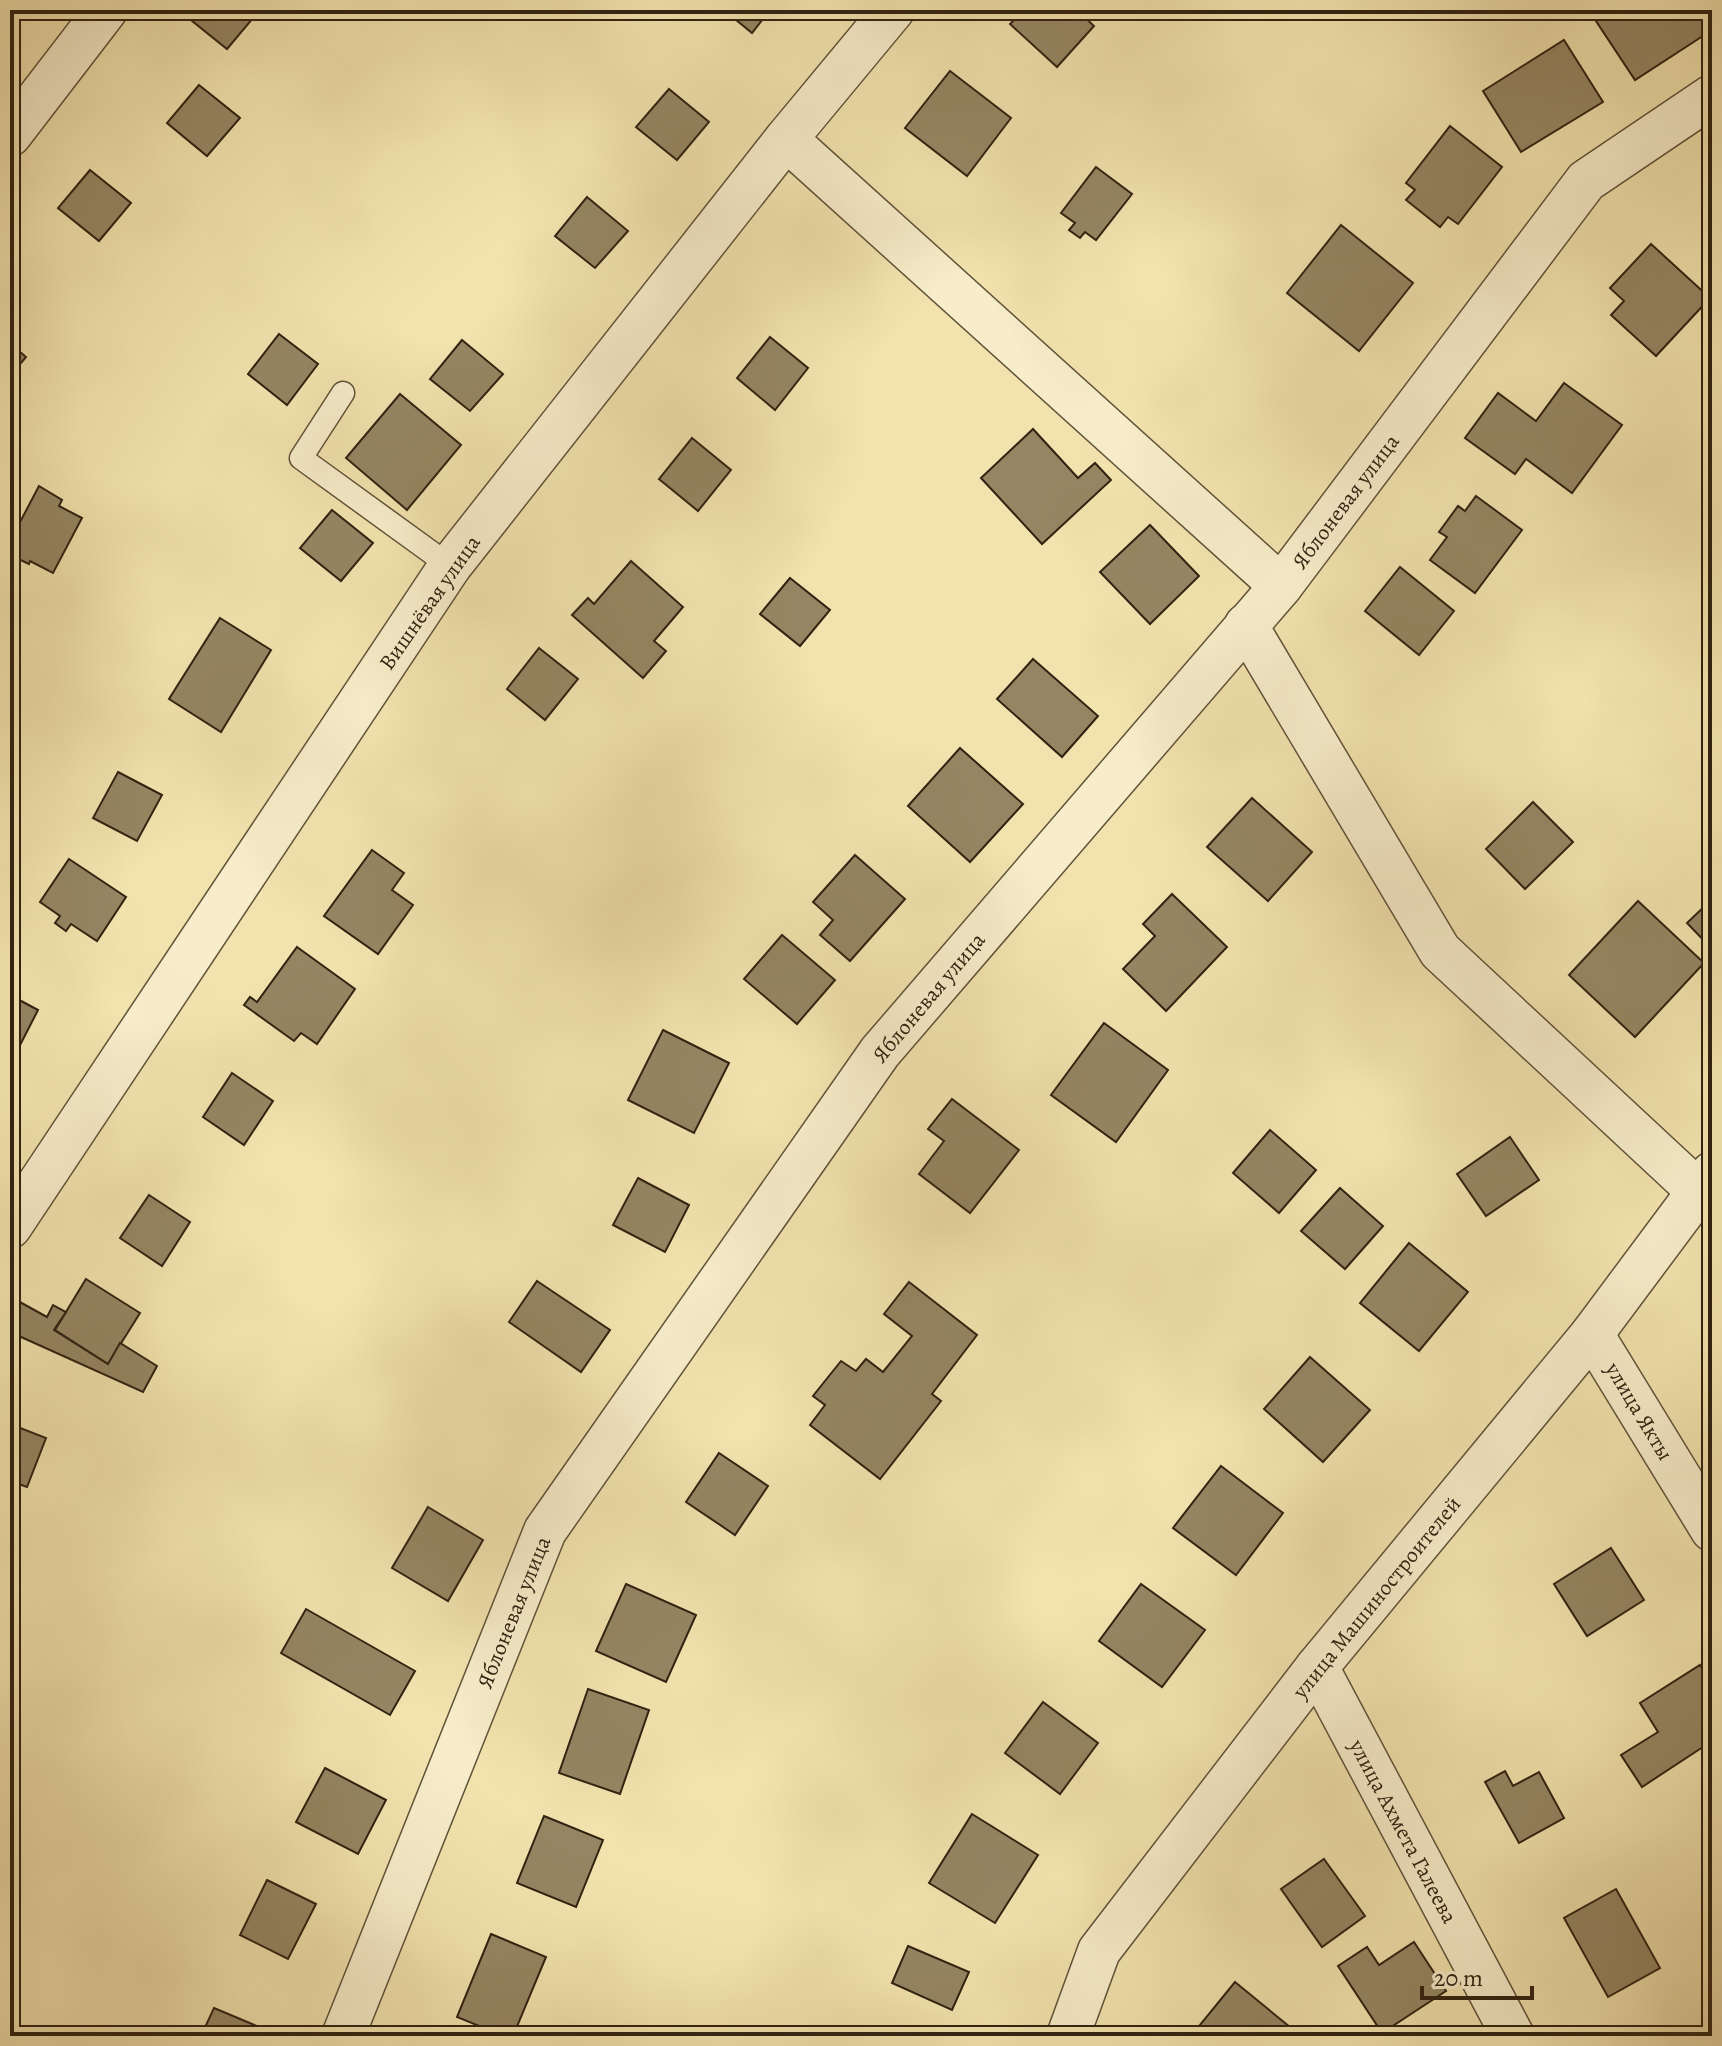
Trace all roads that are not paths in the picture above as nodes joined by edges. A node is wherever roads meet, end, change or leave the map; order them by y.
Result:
1 (106, 10) edge
2 (893, 10) edge
3 (1712, 96) edge
4 (10, 135) edge
5 (786, 139) junction
6 (343, 393) dead end
7 (450, 566) junction
8 (1281, 586) junction
9 (1246, 625) junction
10 (1705, 1182) edge
11 (10, 1227) edge
12 (1592, 1334) junction
13 (1712, 1530) edge
14 (1317, 1667) junction
15 (343, 2036) edge
16 (1068, 2036) edge
17 (1513, 2036) edge

1 - 4 street
2 - 5 street, Вишнёвая улица
3 - 8 street, Яблоневая улица
5 - 7 street, Вишнёвая улица
5 - 8 street
6 - 7 lane
7 - 11 street, Вишнёвая улица
8 - 9 street, Яблоневая улица
9 - 10 street
9 - 15 street, Яблоневая улица
10 - 12 street, улица Машиностроителей
12 - 13 street, улица Якты
12 - 14 street, улица Машиностроителей
14 - 16 street, улица Машиностроителей
14 - 17 street, улица Ахмета Галеева

